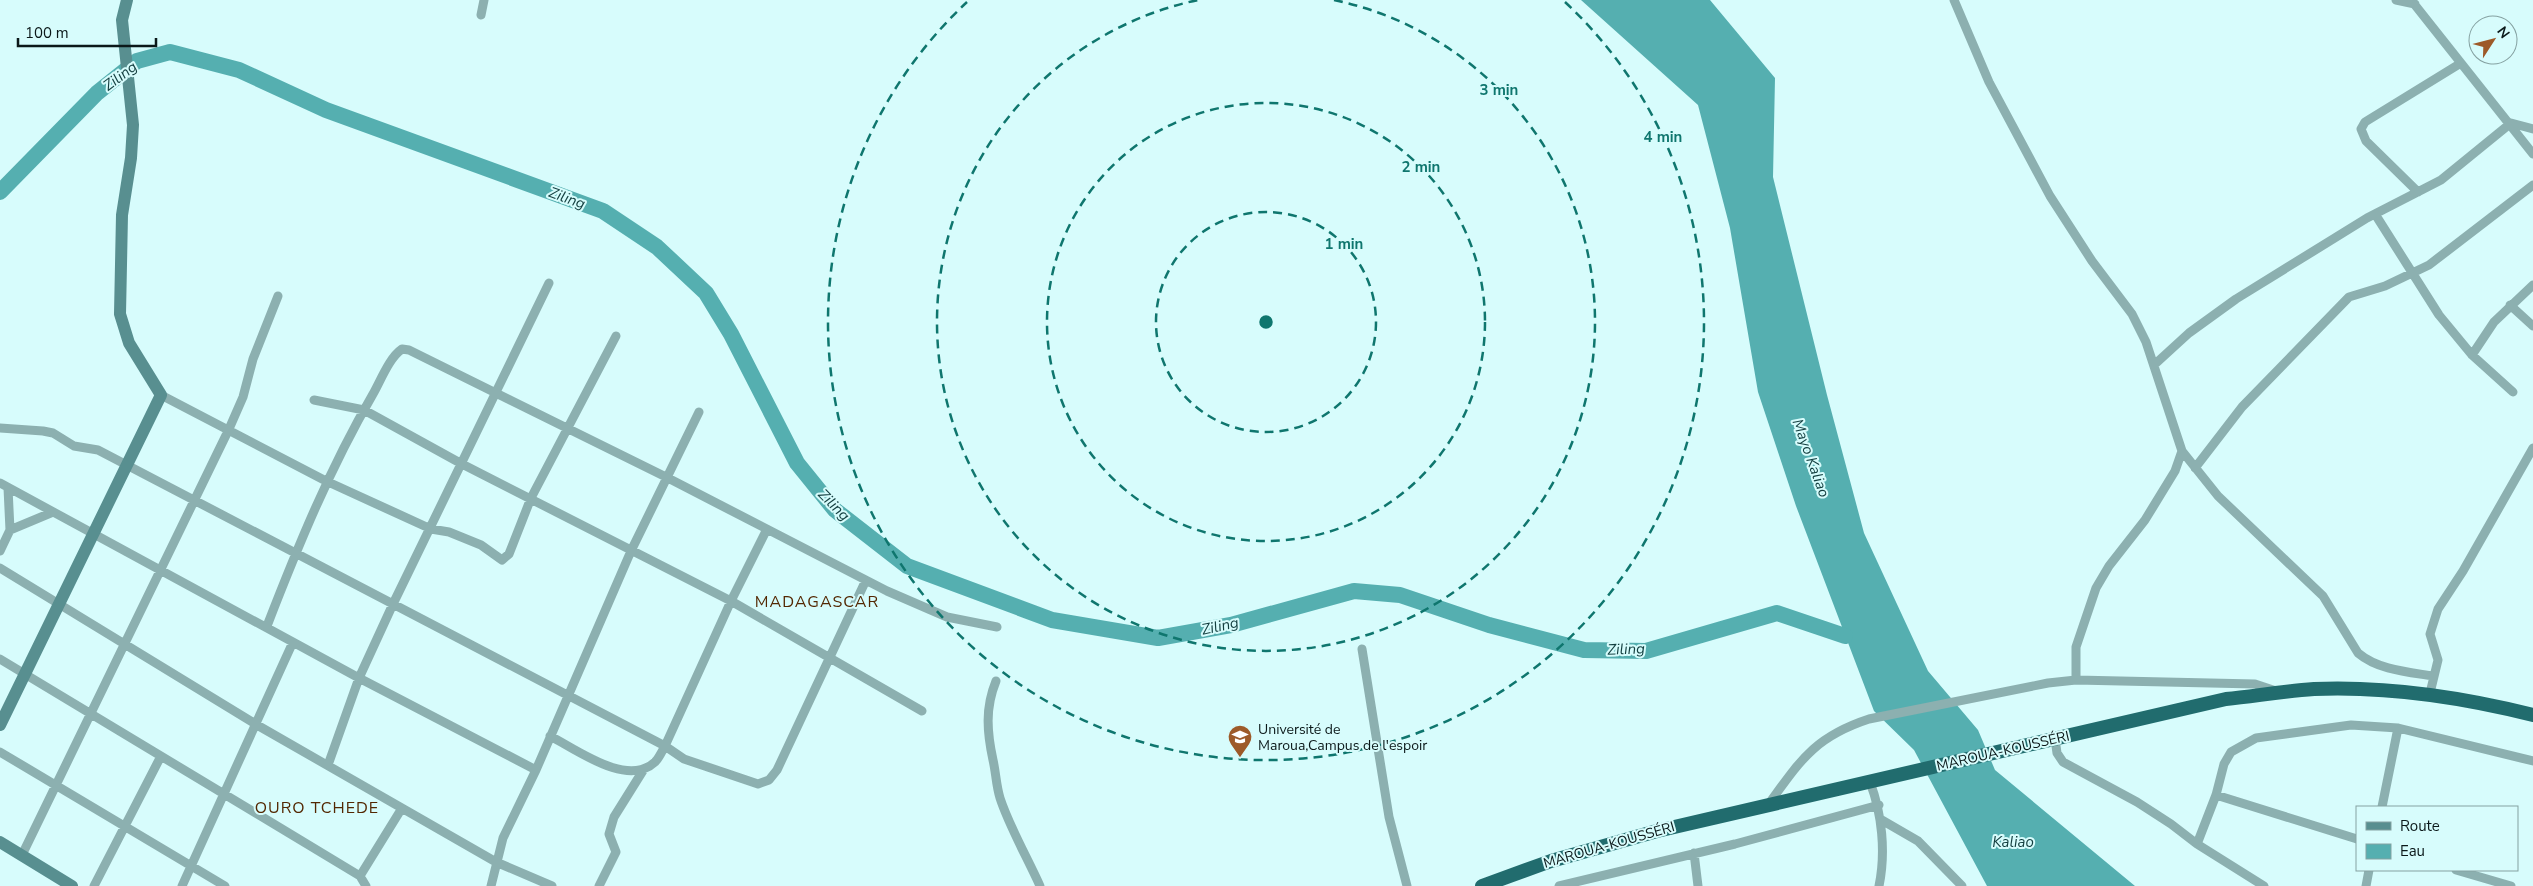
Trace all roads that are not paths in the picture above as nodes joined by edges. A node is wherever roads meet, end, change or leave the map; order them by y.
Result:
1 (127, 0) edge
2 (484, 0) edge
3 (1954, 0) edge
4 (2396, 0) edge
5 (2413, 2) edge
6 (482, 15) dead end
7 (2461, 63) junction
8 (2510, 123) junction
9 (2533, 129) edge
10 (2533, 154) edge
11 (2533, 185) edge
12 (2418, 192) junction
13 (2375, 214) junction
14 (2414, 272) junction
15 (549, 283) dead end
16 (2533, 285) edge
17 (278, 296) dead end
18 (2510, 305) junction
19 (2533, 326) edge
20 (616, 336) dead end
21 (2472, 355) junction
22 (2154, 365) junction
23 (494, 392) junction
24 (2513, 392) dead end
25 (161, 395) junction
26 (314, 400) dead end
27 (364, 410) junction
28 (699, 412) dead end
29 (0, 428) edge
30 (229, 429) junction
31 (567, 429) junction
32 (2533, 448) edge
33 (2182, 452) junction
34 (462, 464) junction
35 (127, 465) junction
36 (2195, 468) junction
37 (666, 477) junction
38 (326, 481) junction
39 (4, 485) edge
40 (531, 498) junction
41 (196, 499) junction
42 (53, 512) junction
43 (430, 529) junction
44 (767, 529) junction
45 (10, 530) junction
46 (94, 536) junction
47 (0, 551) edge
48 (631, 551) junction
49 (295, 552) junction
50 (0, 568) edge
51 (160, 571) junction
52 (866, 580) junction
53 (731, 601) junction
54 (58, 604) junction
55 (392, 604) junction
56 (267, 626) junction
57 (996, 627) dead end
58 (293, 642) junction
59 (126, 644) junction
60 (1362, 649) dead end
61 (829, 657) junction
62 (0, 659) edge
63 (24, 674) junction
64 (2433, 676) junction
65 (359, 678) junction
66 (2076, 680) junction
67 (996, 681) dead end
68 (2281, 693) junction
69 (2430, 694) junction
70 (570, 695) junction
71 (922, 712) dead end
72 (90, 714) junction
73 (2533, 715) edge
74 (0, 725) edge
75 (257, 725) junction
76 (2398, 728) junction
77 (550, 736) junction
78 (2055, 739) junction
79 (665, 746) junction
80 (0, 752) edge
81 (161, 756) junction
82 (2533, 761) edge
83 (328, 765) junction
84 (644, 769) junction
85 (536, 770) junction
86 (1870, 782) junction
87 (56, 786) junction
88 (226, 795) junction
89 (2216, 795) junction
90 (1879, 805) junction
91 (1767, 806) junction
92 (2382, 806) edge
93 (402, 808) junction
94 (1880, 819) junction
95 (124, 826) junction
96 (2356, 838) edge
97 (0, 842) edge
98 (2197, 844) junction
99 (1694, 853) junction
100 (22, 855) junction
101 (496, 862) junction
102 (192, 866) junction
103 (2369, 871) edge
104 (2459, 871) edge
105 (360, 876) junction
106 (1566, 885) edge
107 (72, 886) edge
108 (94, 886) edge
109 (182, 886) edge
110 (225, 886) edge
111 (366, 886) edge
112 (491, 886) edge
113 (552, 886) edge
114 (599, 886) edge
115 (1040, 886) edge
116 (1407, 886) edge
117 (1482, 886) edge
118 (1698, 886) edge
119 (1878, 886) edge
120 (1962, 886) edge
121 (2264, 886) edge
122 (2366, 886) edge
123 (2511, 886) edge

1 - 25 main road
2 - 6 street
3 - 22 street
4 - 5 street
5 - 7 street
7 - 8 street
7 - 12 street
8 - 9 street
8 - 10 street
8 - 12 street
11 - 14 street
12 - 13 street
13 - 14 street
13 - 22 street
14 - 21 street
14 - 36 street
15 - 23 street
16 - 18 street
17 - 30 street
18 - 19 street
18 - 21 street
20 - 31 street
21 - 24 street
22 - 33 street
23 - 27 street
23 - 31 street
23 - 34 street
25 - 30 street
25 - 35 main road
26 - 27 street
27 - 34 street
27 - 38 street
28 - 37 street
29 - 35 street
30 - 38 street
30 - 41 street
31 - 37 street
31 - 40 street
32 - 64 street
33 - 36 street
33 - 66 street
34 - 40 street
34 - 43 street
35 - 41 street
35 - 46 main road
36 - 64 street
37 - 44 street
37 - 48 street
38 - 43 street
38 - 49 street
39 - 42 street
39 - 45 street
40 - 43 street
40 - 48 street
41 - 49 street
41 - 51 street
42 - 45 street
42 - 46 street
43 - 55 street
44 - 52 street
44 - 53 street
45 - 47 street
46 - 51 street
46 - 54 main road
48 - 53 street
48 - 70 street
49 - 55 street
49 - 56 street
50 - 54 street
51 - 56 street
51 - 59 street
52 - 57 street
52 - 61 street
53 - 61 street
53 - 79 street
54 - 59 street
54 - 63 main road
55 - 65 street
55 - 70 street
56 - 58 street
58 - 65 street
58 - 75 street
59 - 72 street
59 - 75 street
60 - 116 street
61 - 71 street
61 - 79 street
62 - 63 street
63 - 72 street
63 - 74 main road
64 - 69 street
65 - 83 street
65 - 85 street
66 - 68 street
66 - 91 street
67 - 115 street
68 - 69 highway, MAROUA-KOUSSÉRI
68 - 78 highway, MAROUA-KOUSSÉRI
69 - 73 highway, MAROUA-KOUSSÉRI
70 - 77 street
70 - 79 street
72 - 81 street
72 - 87 street
75 - 83 street
75 - 88 street
76 - 82 street
76 - 89 street
76 - 92 street
77 - 84 street
77 - 85 street
78 - 86 highway, MAROUA-KOUSSÉRI
78 - 98 street
79 - 84 street
80 - 87 street
81 - 88 street
81 - 95 street
83 - 93 street
84 - 114 street
85 - 101 street
86 - 90 street
86 - 91 highway, MAROUA-KOUSSÉRI
87 - 95 street
87 - 100 street
88 - 102 street
88 - 105 street
89 - 96 street
89 - 98 street
90 - 94 street
90 - 99 street
91 - 117 highway, MAROUA-KOUSSÉRI
93 - 101 street
93 - 105 street
94 - 119 street
94 - 120 street
95 - 102 street
95 - 108 street
97 - 100 main road
98 - 121 street
99 - 106 street
99 - 118 street
100 - 107 main road
101 - 112 street
101 - 113 street
102 - 109 street
102 - 110 street
103 - 122 street
104 - 123 street
105 - 111 street

